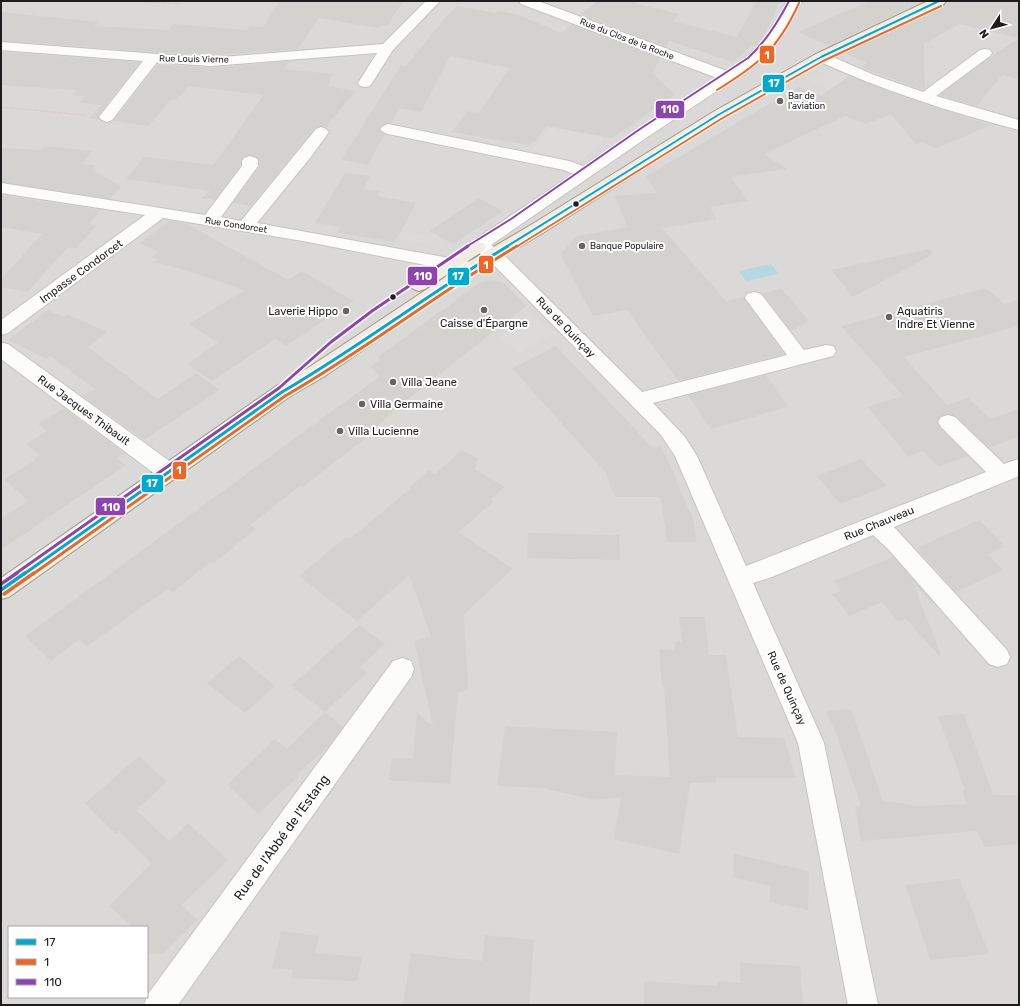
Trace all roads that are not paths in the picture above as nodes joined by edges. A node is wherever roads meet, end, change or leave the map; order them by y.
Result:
1 (433, 1) edge
2 (526, 1) edge
3 (794, 1) edge
4 (939, 1) edge
5 (1, 46) edge
6 (388, 48) junction
7 (985, 53) dead end
8 (821, 57) junction
9 (153, 58) junction
10 (728, 77) junction
11 (365, 83) road end
12 (925, 97) junction
13 (107, 117) road end
14 (1019, 125) edge
15 (388, 129) dead end
16 (322, 132) road end
17 (250, 161) dead end
18 (585, 173) junction
19 (1, 188) edge
20 (160, 212) junction
21 (210, 220) junction
22 (246, 226) junction
23 (486, 250) junction
24 (450, 263) junction
25 (471, 268) junction
26 (754, 298) dead end
27 (1, 329) edge
28 (1, 349) edge
29 (826, 351) dead end
30 (800, 358) junction
31 (282, 392) junction
32 (638, 400) junction
33 (948, 422) dead end
34 (1010, 470) edge
35 (167, 472) junction
36 (876, 524) junction
37 (738, 578) junction
38 (1, 590) edge
39 (998, 657) dead end
40 (402, 669) dead end
41 (159, 1005) edge
42 (863, 1005) edge

1 - 6 street
2 - 10 street, Rue du Clos de la Roche
3 - 10 street
4 - 8 main road
5 - 9 street, Rue Louis Vierne
6 - 9 street, Rue Louis Vierne
6 - 11 street
7 - 12 street
8 - 12 street
8 - 23 main road
9 - 13 street
10 - 18 street
12 - 14 street
15 - 18 street
16 - 22 street
17 - 21 street
18 - 23 street
19 - 20 street, Rue Condorcet
20 - 21 street, Rue Condorcet
20 - 27 street, Impasse Condorcet
21 - 22 street, Rue Condorcet
22 - 24 street, Rue Condorcet
23 - 24 main road
23 - 25 main road
23 - 32 street, Rue de Quinçay
24 - 25 street, Rue Condorcet
24 - 31 main road
25 - 31 main road
26 - 30 street
28 - 35 street, Rue Jacques Thibault
29 - 30 street
30 - 32 street
31 - 35 main road
32 - 37 street, Rue de Quinçay
33 - 34 street
34 - 36 street, Rue Chauveau
35 - 38 main road
36 - 37 street, Rue Chauveau
36 - 39 street
37 - 42 street, Rue de Quinçay
40 - 41 street, Rue de l'Abbé de l'Estang

